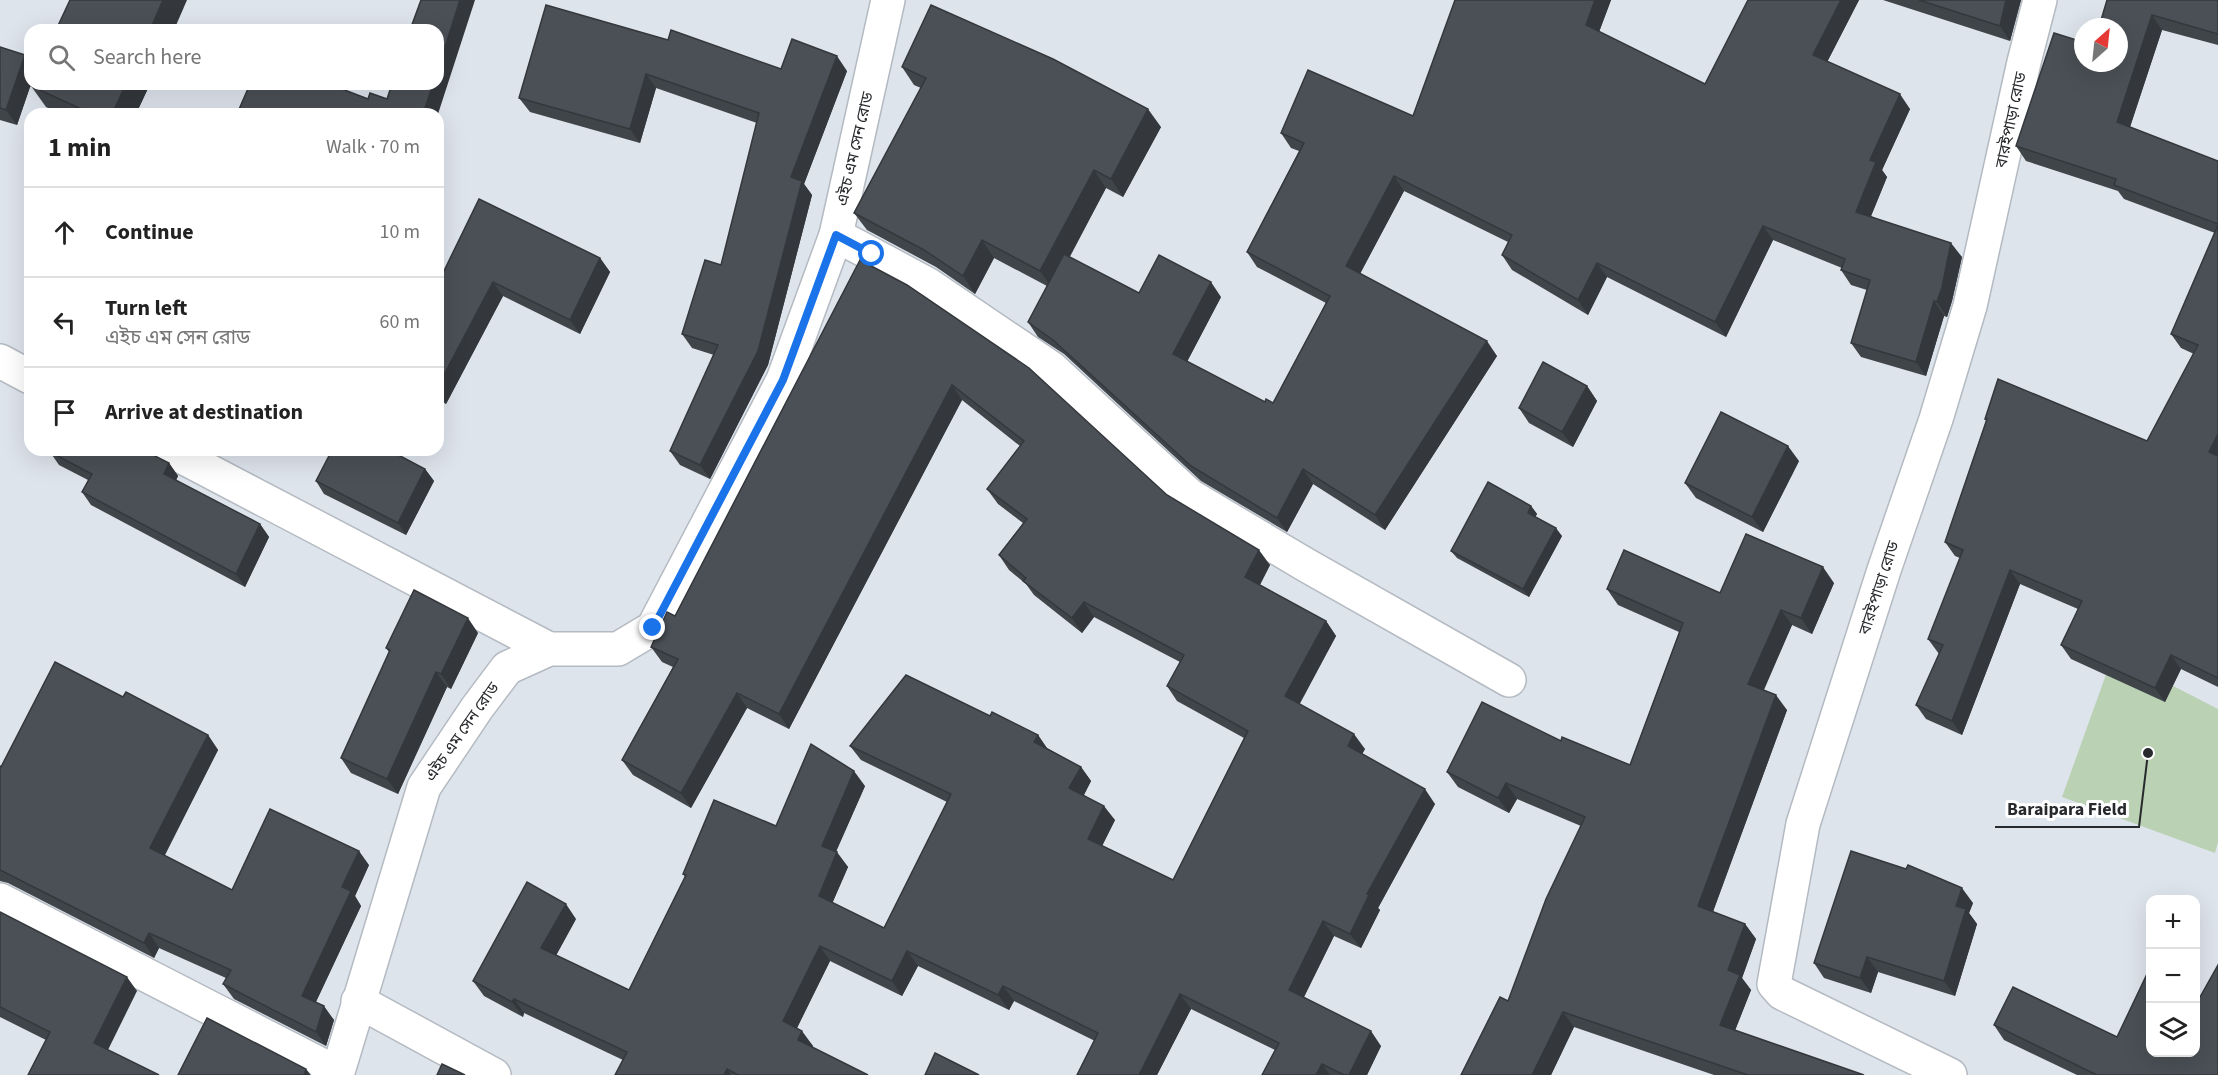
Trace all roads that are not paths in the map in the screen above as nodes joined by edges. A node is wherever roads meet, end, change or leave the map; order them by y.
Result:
1 (888, 0) edge
2 (2040, 0) edge
3 (836, 235) junction
4 (0, 361) edge
5 (24, 374) edge
6 (180, 456) edge
7 (549, 649) junction
8 (1509, 680) dead end
9 (0, 900) edge
10 (358, 1001) junction
11 (337, 1074) edge
12 (494, 1075) edge
13 (1950, 1075) edge

1 - 3 street, এইচ এম সেন রোড
2 - 13 street, বারইপাড়া রোড
3 - 7 street, এইচ এম সেন রোড
3 - 8 street
4 - 5 street
6 - 7 street
7 - 10 street, এইচ এম সেন রোড
9 - 11 street
10 - 11 street, এইচ এম সেন রোড
10 - 12 street

